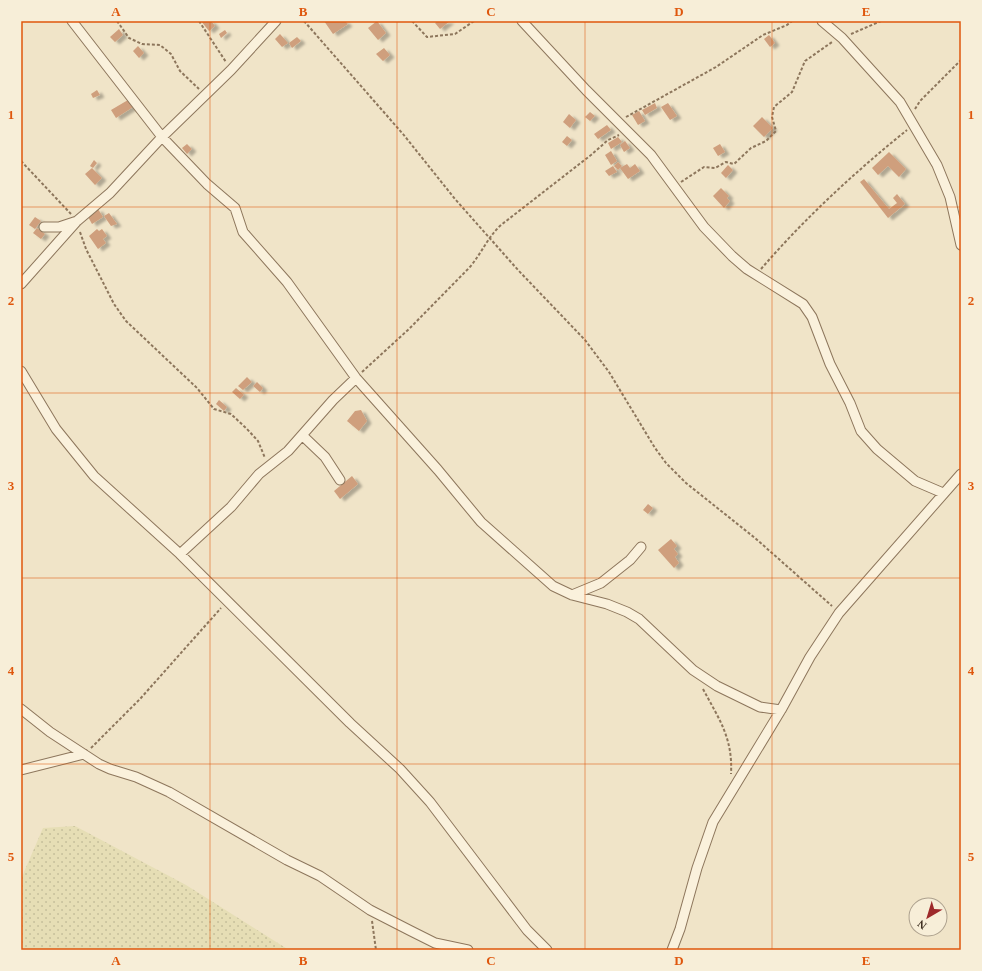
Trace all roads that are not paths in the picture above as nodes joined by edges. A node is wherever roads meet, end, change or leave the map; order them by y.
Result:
1 (72, 21) edge
2 (276, 21) edge
3 (522, 21) edge
4 (822, 21) edge
5 (162, 137) junction
6 (77, 221) junction
7 (44, 227) dead end
8 (961, 245) edge
9 (21, 284) edge
10 (21, 371) edge
11 (356, 378) junction
12 (303, 436) junction
13 (961, 474) edge
14 (340, 480) dead end
15 (943, 493) junction
16 (641, 547) dead end
17 (180, 554) junction
18 (572, 596) junction
19 (21, 709) edge
20 (781, 710) junction
21 (84, 754) junction
22 (21, 770) edge
23 (468, 950) edge
24 (547, 950) edge
25 (672, 950) edge

1 - 5 street
2 - 5 street
3 - 15 street
4 - 8 street
5 - 6 street
5 - 11 street
6 - 7 street
6 - 9 street
10 - 17 street
11 - 12 street
11 - 18 street
12 - 14 street
12 - 17 street
13 - 15 street
15 - 20 street
16 - 18 street
17 - 24 street
18 - 20 street
19 - 21 street
20 - 25 street
21 - 22 street
21 - 23 street

